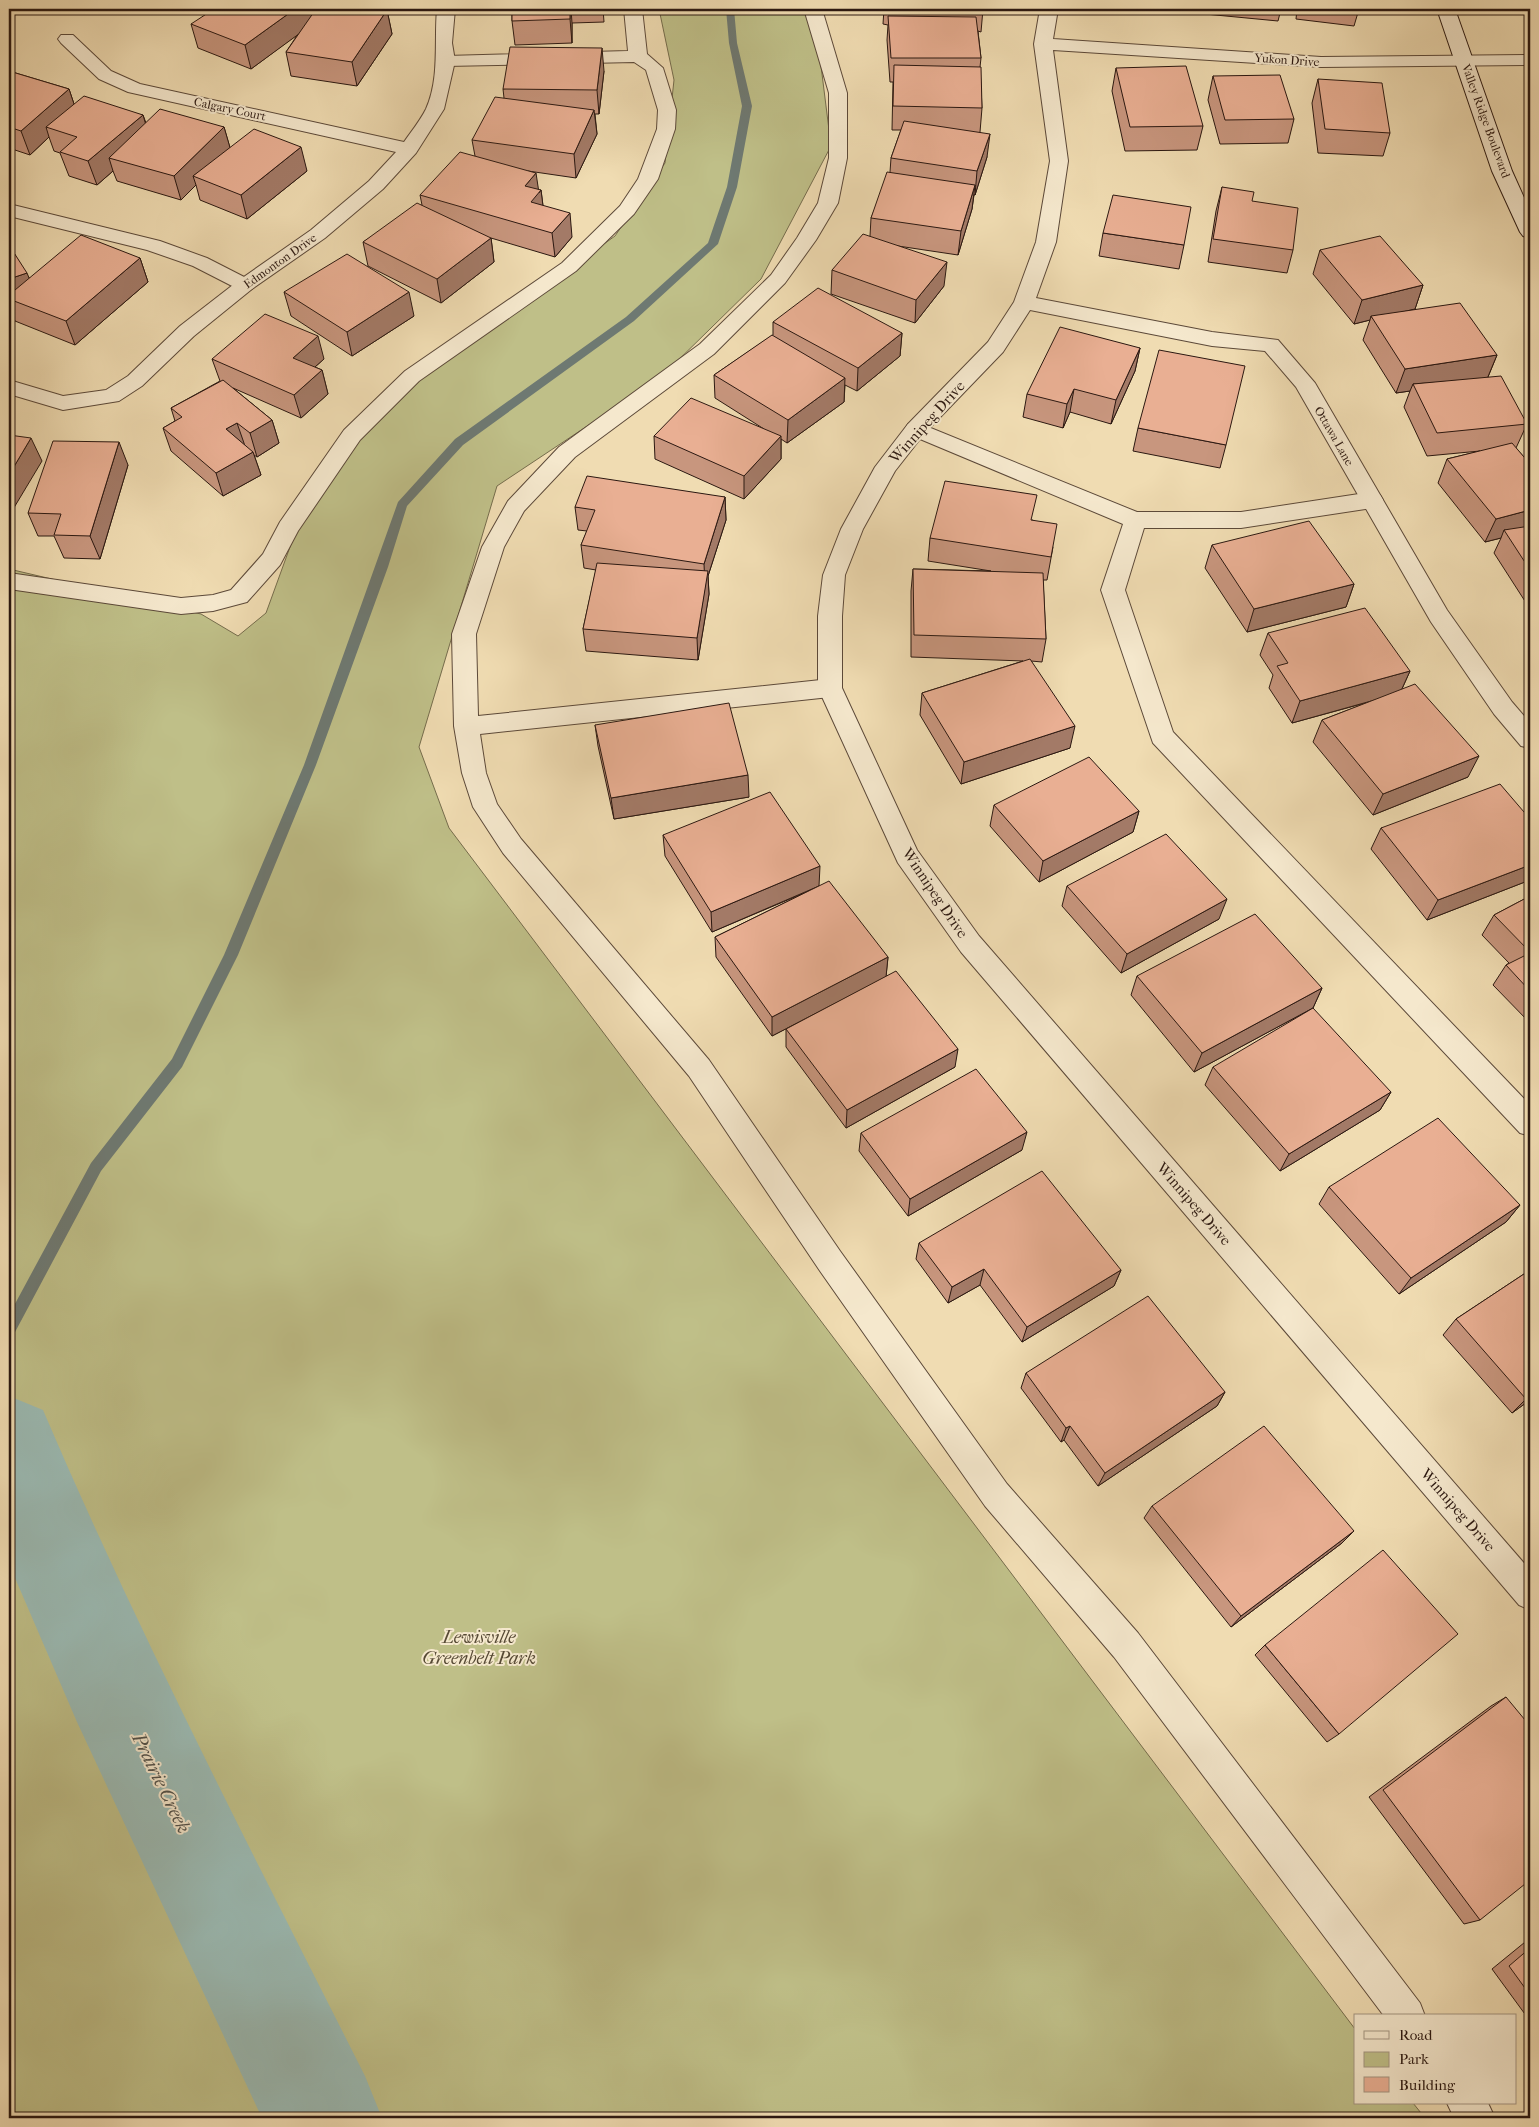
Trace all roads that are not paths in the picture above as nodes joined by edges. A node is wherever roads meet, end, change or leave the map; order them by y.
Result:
1 (446, 9) edge
2 (633, 9) edge
3 (813, 9) edge
4 (1050, 9) edge
5 (1446, 9) edge
6 (67, 39) dead end
7 (1043, 44) junction
8 (638, 56) junction
9 (1530, 60) edge
10 (446, 61) junction
11 (1465, 62) junction
12 (409, 148) junction
13 (9, 210) edge
14 (1530, 232) edge
15 (245, 285) junction
16 (1024, 302) junction
17 (9, 387) edge
18 (916, 429) junction
19 (1372, 500) junction
20 (1135, 520) junction
21 (9, 581) edge
22 (830, 688) junction
23 (466, 726) junction
24 (1530, 738) edge
25 (1530, 1124) edge
26 (1530, 1594) edge
27 (1405, 2014) edge
28 (1467, 2104) edge
29 (1476, 2118) edge

1 - 10 street, Edmonton Drive
2 - 8 street
3 - 23 street
4 - 7 street, Winnipeg Drive
5 - 11 street, Valley Ridge Boulevard
6 - 12 street, Calgary Court
7 - 11 street, Yukon Drive
7 - 16 street, Winnipeg Drive
8 - 10 street
8 - 21 street
9 - 11 street, Yukon Drive
10 - 12 street, Edmonton Drive
11 - 14 street, Valley Ridge Boulevard
12 - 15 street, Edmonton Drive
13 - 15 street
15 - 17 street, Edmonton Drive
16 - 18 street, Winnipeg Drive
16 - 19 street, Ottawa Lane
18 - 20 street
18 - 22 street, Winnipeg Drive
19 - 20 street
19 - 24 street, Ottawa Lane
20 - 25 street
22 - 23 street
22 - 26 street, Winnipeg Drive
23 - 27 street
28 - 29 street

